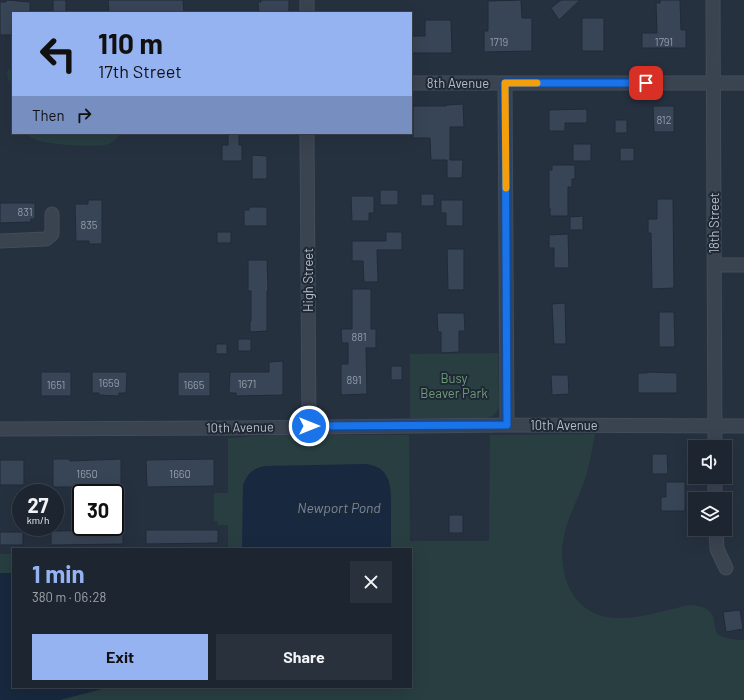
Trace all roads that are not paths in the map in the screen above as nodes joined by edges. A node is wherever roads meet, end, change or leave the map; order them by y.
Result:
1 (307, 0) edge
2 (714, 0) edge
3 (307, 12) edge
4 (412, 83) edge
5 (505, 83) junction
6 (714, 83) junction
7 (744, 83) edge
8 (307, 134) edge
9 (52, 214) dead end
10 (0, 241) edge
11 (714, 265) junction
12 (744, 265) edge
13 (507, 425) junction
14 (309, 426) junction
15 (714, 426) junction
16 (744, 426) edge
17 (0, 428) edge
18 (715, 440) edge
19 (716, 536) edge
20 (726, 568) dead end

1 - 3 street
2 - 6 street, 18th Street
4 - 5 street, 8th Avenue
5 - 6 street, 8th Avenue
5 - 13 street
6 - 7 street, 8th Avenue
6 - 11 street, 18th Street
8 - 14 street, High Street
9 - 10 street
11 - 12 street
11 - 15 street, 18th Street
13 - 14 street, 10th Avenue
13 - 15 street, 10th Avenue
14 - 17 street, 10th Avenue
15 - 16 street, 10th Avenue
15 - 18 street, 18th Street
19 - 20 street

